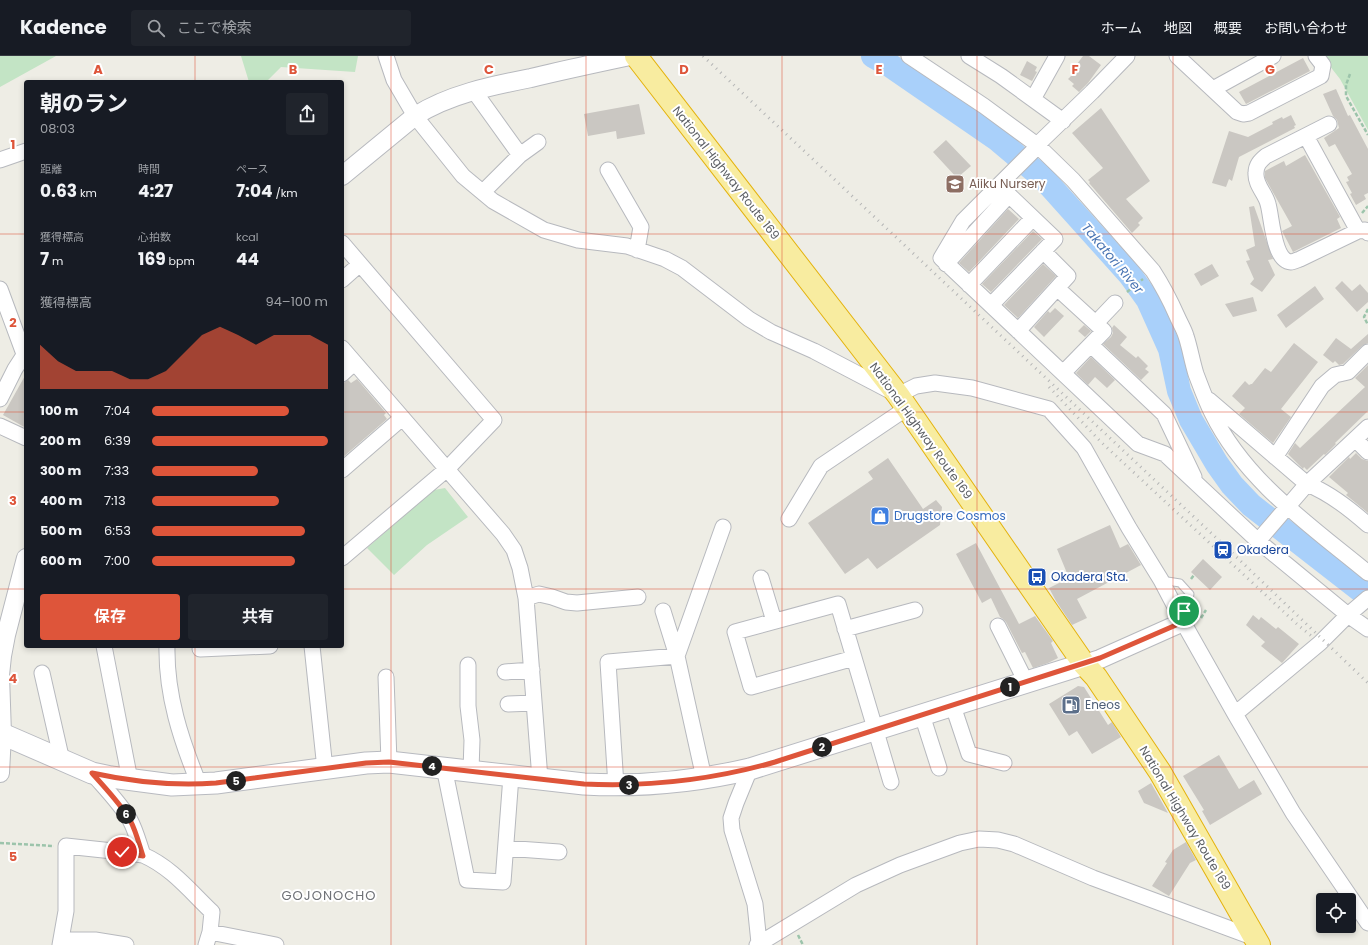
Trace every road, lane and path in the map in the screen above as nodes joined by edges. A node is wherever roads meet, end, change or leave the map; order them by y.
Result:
1 (386, 56) edge
2 (630, 56) edge
3 (636, 56) edge
4 (909, 56) edge
5 (969, 56) edge
6 (1057, 56) edge
7 (1127, 56) edge
8 (1177, 56) edge
9 (1273, 56) edge
10 (1316, 56) edge
11 (1350, 74) dead end
12 (1213, 89) junction
13 (474, 91) junction
14 (1033, 99) junction
15 (415, 116) junction
16 (1062, 121) junction
17 (1328, 124) dead end
18 (1368, 135) edge
19 (1306, 136) junction
20 (538, 142) dead end
21 (1036, 147) junction
22 (24, 154) edge
23 (520, 155) junction
24 (0, 160) edge
25 (608, 170) dead end
26 (344, 174) edge
27 (483, 192) junction
28 (1033, 218) junction
29 (1363, 232) edge
30 (344, 245) edge
31 (637, 250) junction
32 (1043, 251) junction
33 (360, 264) junction
34 (946, 264) junction
35 (1152, 271) junction
36 (344, 278) edge
37 (969, 285) junction
38 (1057, 288) junction
39 (0, 289) edge
40 (1127, 292) dead end
41 (1115, 303) dead end
42 (991, 305) junction
43 (1368, 309) edge
44 (1096, 323) junction
45 (1368, 325) edge
46 (1018, 331) junction
47 (1091, 345) junction
48 (24, 350) edge
49 (344, 350) edge
50 (1368, 352) edge
51 (24, 355) edge
52 (354, 363) junction
53 (344, 372) edge
54 (1063, 373) junction
55 (1205, 396) junction
56 (0, 399) edge
57 (902, 401) junction
58 (402, 418) junction
59 (0, 426) edge
60 (1368, 427) edge
61 (24, 437) edge
62 (1356, 439) junction
63 (1368, 452) edge
64 (1275, 457) junction
65 (344, 468) edge
66 (447, 469) junction
67 (1307, 484) junction
68 (1198, 485) junction
69 (1286, 509) junction
70 (789, 519) dead end
71 (1368, 525) edge
72 (723, 527) dead end
73 (1260, 540) junction
74 (344, 556) edge
75 (24, 566) edge
76 (1368, 573) edge
77 (1194, 575) dead end
78 (760, 578) dead end
79 (1191, 579) dead end
80 (638, 597) dead end
81 (526, 598) junction
82 (1368, 598) edge
83 (915, 610) dead end
84 (1206, 610) dead end
85 (663, 611) dead end
86 (1352, 612) junction
87 (1201, 618) dead end
88 (1182, 620) junction
89 (774, 622) junction
90 (998, 626) dead end
91 (845, 629) junction
92 (1368, 629) edge
93 (104, 648) edge
94 (167, 648) edge
95 (235, 648) edge
96 (312, 648) edge
97 (200, 650) dead end
98 (677, 656) junction
99 (854, 658) junction
100 (1084, 664) junction
101 (468, 665) dead end
102 (532, 670) junction
103 (505, 672) dead end
104 (42, 673) dead end
105 (386, 677) dead end
106 (1026, 682) junction
107 (534, 703) junction
108 (508, 704) dead end
109 (953, 706) junction
110 (1235, 714) junction
111 (922, 715) junction
112 (875, 730) junction
113 (1, 734) edge
114 (62, 761) junction
115 (389, 762) junction
116 (1004, 763) dead end
117 (444, 767) junction
118 (939, 768) dead end
119 (325, 769) junction
120 (750, 769) junction
121 (471, 771) junction
122 (0, 773) edge
123 (92, 773) junction
124 (511, 776) junction
125 (704, 778) junction
126 (540, 779) junction
127 (130, 780) junction
128 (891, 782) dead end
129 (199, 784) junction
130 (616, 786) junction
131 (0, 843) edge
132 (66, 846) junction
133 (506, 848) junction
134 (559, 852) dead end
135 (143, 856) junction
136 (1368, 923) edge
137 (208, 939) edge
138 (1257, 941) edge
139 (61, 942) edge
140 (758, 944) edge
141 (126, 945) edge
142 (276, 945) edge

1 - 15 street
2 - 13 street
3 - 57 highway, National Highway Route 169
4 - 21 street
5 - 14 street
6 - 14 street
7 - 16 street
8 - 12 street
9 - 12 street
10 - 12 street
11 - 18 path
13 - 15 street
13 - 23 street
14 - 16 street
15 - 26 street
15 - 27 street
16 - 21 street
17 - 19 street
19 - 29 street
19 - 29 street
20 - 23 street
21 - 34 street
21 - 35 street
22 - 24 street
23 - 27 street
25 - 31 street
27 - 31 street
28 - 32 street
28 - 34 street
28 - 37 street
30 - 33 street
31 - 57 street
32 - 38 street
32 - 42 street
33 - 36 street
33 - 66 street
34 - 37 street
35 - 40 path
35 - 55 street
37 - 42 street
38 - 44 street
38 - 46 street
39 - 48 street
41 - 44 street
42 - 46 street
43 - 45 path
44 - 47 street
46 - 54 street
47 - 54 street
47 - 68 street
49 - 52 street
50 - 64 street
51 - 56 street
52 - 53 street
52 - 58 street
54 - 68 street
55 - 64 street
55 - 69 street
57 - 70 street
57 - 88 street
57 - 100 highway, National Highway Route 169
58 - 65 street
58 - 66 street
59 - 61 street
60 - 62 street
62 - 63 street
62 - 67 street
64 - 67 street
66 - 74 street
66 - 81 street
67 - 69 street
67 - 71 street
68 - 73 street
69 - 73 street
69 - 76 street
72 - 98 street
73 - 86 street
75 - 113 street
77 - 79 path
78 - 89 street
80 - 81 street
81 - 102 street
82 - 86 street
83 - 91 street
84 - 87 path
85 - 98 street
86 - 92 street
86 - 110 street
88 - 100 street
88 - 110 street
89 - 91 street
89 - 99 street
90 - 106 street
91 - 99 street
93 - 127 street
94 - 129 street
95 - 97 street
96 - 119 street
98 - 125 street
98 - 130 street
99 - 112 street
100 - 106 main road
100 - 138 highway, National Highway Route 169
101 - 121 street
102 - 103 street
102 - 107 street
104 - 114 street
105 - 115 street
106 - 109 main road
107 - 108 street
107 - 126 street
109 - 111 main road
109 - 116 street
110 - 136 street
111 - 112 main road
111 - 118 street
112 - 120 main road
112 - 128 street
113 - 114 main road
113 - 122 street
114 - 123 main road
115 - 117 main road
115 - 119 main road
117 - 121 main road
117 - 133 street
119 - 129 main road
120 - 125 main road
120 - 140 street
121 - 124 main road
123 - 127 main road
123 - 135 street
124 - 126 main road
124 - 133 street
125 - 130 main road
126 - 130 main road
127 - 129 main road
131 - 132 path
132 - 135 street
132 - 139 street
133 - 134 street
135 - 137 street
137 - 142 street
138 - 140 street
139 - 141 street

